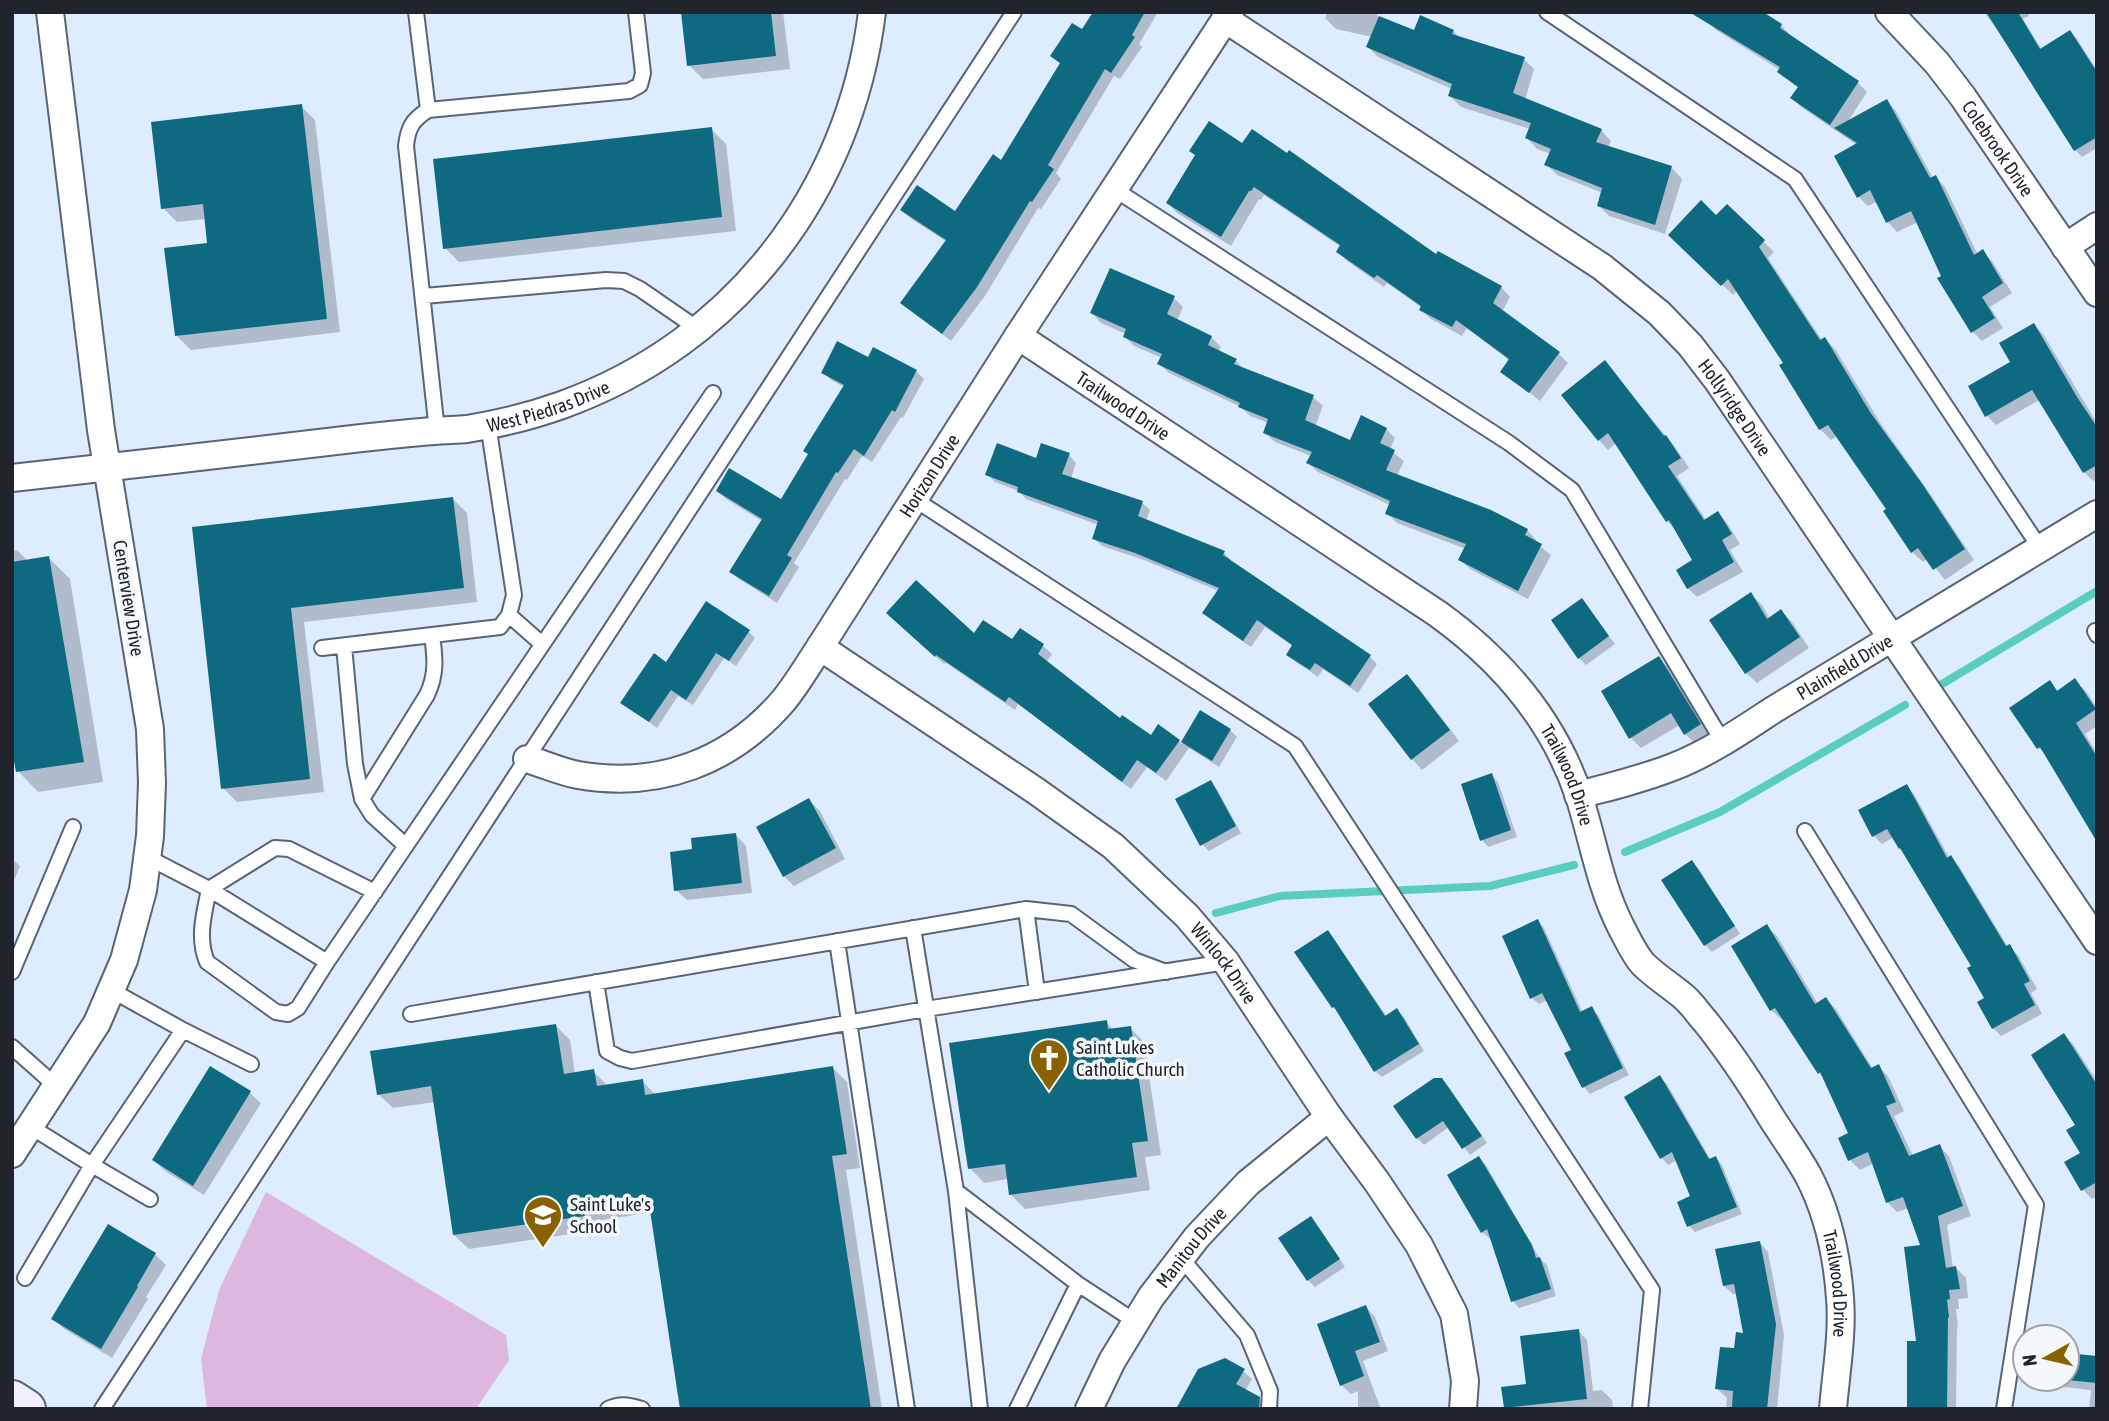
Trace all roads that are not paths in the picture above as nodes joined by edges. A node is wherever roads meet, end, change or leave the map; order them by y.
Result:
1 (50, 12) edge
2 (416, 12) edge
3 (636, 12) edge
4 (872, 12) edge
5 (1014, 12) edge
6 (1548, 12) edge
7 (1889, 12) edge
8 (1228, 16) edge
9 (428, 110) junction
10 (1114, 189) junction
11 (2097, 226) edge
12 (2065, 247) junction
13 (2097, 293) edge
14 (424, 296) junction
15 (698, 329) junction
16 (1018, 336) junction
17 (713, 393) dead end
18 (488, 425) junction
19 (437, 430) junction
20 (107, 468) junction
21 (12, 478) edge
22 (914, 499) junction
23 (2097, 514) edge
24 (2040, 548) junction
25 (509, 615) junction
26 (432, 635) junction
27 (1891, 640) junction
28 (542, 644) junction
29 (344, 646) junction
30 (820, 647) junction
31 (322, 648) dead end
32 (1723, 742) junction
33 (527, 759) junction
34 (1578, 795) junction
35 (362, 799) junction
36 (74, 827) dead end
37 (1805, 831) dead end
38 (406, 846) junction
39 (147, 857) junction
40 (209, 890) junction
41 (375, 892) junction
42 (1026, 909) junction
43 (913, 928) junction
44 (837, 941) junction
45 (2097, 942) edge
46 (327, 962) junction
47 (1226, 962) junction
48 (12, 972) edge
49 (1166, 972) junction
50 (596, 982) junction
51 (111, 990) junction
52 (1037, 992) junction
53 (926, 1009) junction
54 (411, 1014) dead end
55 (849, 1023) junction
56 (183, 1030) junction
57 (12, 1047) edge
58 (251, 1064) dead end
59 (57, 1087) junction
60 (1329, 1116) junction
61 (31, 1127) junction
62 (12, 1154) edge
63 (92, 1165) junction
64 (956, 1191) junction
65 (150, 1199) dead end
66 (1181, 1258) junction
67 (24, 1278) dead end
68 (1078, 1284) junction
69 (1136, 1322) junction
70 (12, 1400) edge
71 (26, 1409) edge
72 (102, 1409) edge
73 (608, 1409) edge
74 (642, 1409) edge
75 (907, 1409) edge
76 (980, 1409) edge
77 (1017, 1409) edge
78 (1089, 1409) edge
79 (1269, 1409) edge
80 (1463, 1409) edge
81 (1640, 1409) edge
82 (1833, 1409) edge
83 (2004, 1409) edge

1 - 20 street, Centerview Drive
2 - 9 lane
3 - 9 lane
4 - 15 street, West Piedras Drive
5 - 33 lane
6 - 24 lane
7 - 12 street, Colebrook Drive
8 - 10 street, Horizon Drive
8 - 27 street, Hollyridge Drive
9 - 14 lane
10 - 16 street, Horizon Drive
10 - 32 lane
11 - 12 street
12 - 13 street, Colebrook Drive
14 - 15 lane
14 - 19 lane
15 - 18 street, West Piedras Drive
16 - 22 street, Horizon Drive
16 - 34 street, Trailwood Drive
17 - 28 lane
18 - 19 street, West Piedras Drive
18 - 25 lane
19 - 20 street, West Piedras Drive
20 - 21 street, West Piedras Drive
20 - 39 street, Centerview Drive
22 - 30 street, Horizon Drive
22 - 81 lane
23 - 24 street, Plainfield Drive
24 - 27 street, Plainfield Drive
25 - 26 lane
25 - 28 lane
26 - 29 lane
26 - 35 lane
27 - 32 street, Plainfield Drive
27 - 45 street, Hollyridge Drive
28 - 38 lane
29 - 31 lane
29 - 35 lane
30 - 33 street, Horizon Drive
30 - 47 street, Winlock Drive
32 - 34 street, Plainfield Drive
33 - 72 lane
34 - 82 street, Trailwood Drive
35 - 38 lane
36 - 48 lane
37 - 83 lane
38 - 41 lane
39 - 40 lane
39 - 51 street, Centerview Drive
40 - 41 lane
40 - 46 lane
40 - 46 lane
41 - 46 lane
42 - 43 lane
42 - 49 lane
42 - 52 lane
43 - 44 lane
43 - 53 lane
44 - 50 lane
44 - 55 lane
47 - 49 lane
47 - 60 street, Winlock Drive
49 - 52 lane
50 - 54 lane
50 - 55 lane
51 - 56 lane
51 - 59 street, Centerview Drive
52 - 53 lane
53 - 55 lane
53 - 64 lane
55 - 75 lane
56 - 58 lane
56 - 63 lane
57 - 59 lane
59 - 61 street, Centerview Drive
60 - 66 street, Manitou Drive
60 - 80 street, Winlock Drive
61 - 62 street, Centerview Drive
61 - 63 lane
63 - 65 lane
63 - 67 lane
64 - 68 lane
64 - 76 lane
66 - 69 street, Manitou Drive
66 - 79 lane
68 - 69 lane
68 - 77 lane
69 - 78 street, Manitou Drive
70 - 71 main road
73 - 74 lane

